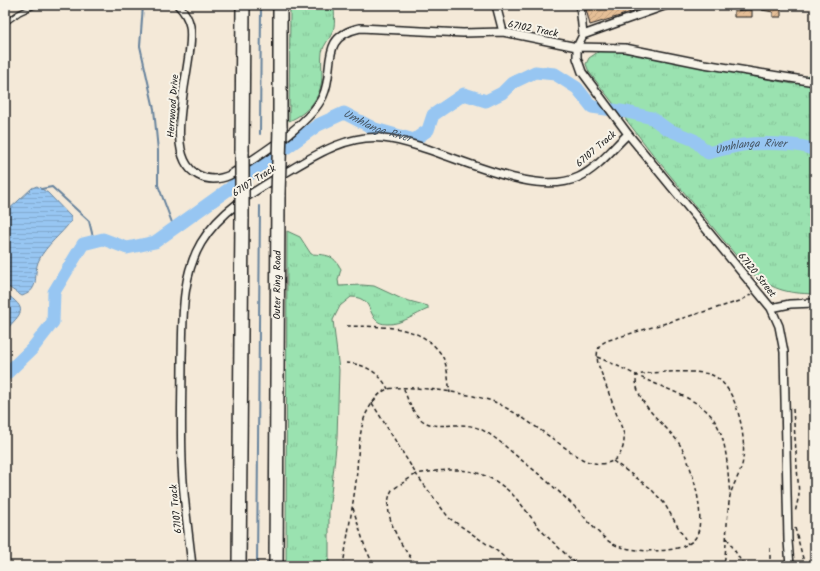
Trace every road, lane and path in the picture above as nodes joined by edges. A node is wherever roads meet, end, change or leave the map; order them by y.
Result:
1 (36, 5) edge
2 (178, 5) edge
3 (243, 5) edge
4 (280, 5) edge
5 (496, 5) edge
6 (580, 5) edge
7 (667, 5) edge
8 (5, 23) edge
9 (503, 32) junction
10 (583, 35) junction
11 (577, 47) junction
12 (815, 82) edge
13 (283, 131) junction
14 (628, 134) junction
15 (757, 290) junction
16 (815, 303) edge
17 (771, 308) junction
18 (347, 326) dead end
19 (597, 357) junction
20 (346, 364) dead end
21 (636, 375) junction
22 (404, 389) junction
23 (388, 390) junction
24 (450, 393) junction
25 (372, 403) junction
26 (793, 406) dead end
27 (613, 461) junction
28 (416, 474) junction
29 (730, 495) junction
30 (353, 506) junction
31 (794, 516) dead end
32 (795, 526) dead end
33 (727, 538) junction
34 (689, 545) junction
35 (770, 548) dead end
36 (192, 566) edge
37 (239, 566) edge
38 (276, 566) edge
39 (343, 566) edge
40 (374, 566) edge
41 (418, 566) edge
42 (514, 566) edge
43 (578, 566) edge
44 (724, 566) edge
45 (744, 566) edge
46 (770, 566) edge
47 (790, 566) edge
48 (805, 566) edge

1 - 8 lane
2 - 13 street, Herrwood Drive
3 - 37 highway, bridge
4 - 13 highway, Outer Ring Road
5 - 9 street
6 - 10 street
7 - 10 street
9 - 11 street, 67102 Track
9 - 13 street, 67102 Track
10 - 11 street
11 - 12 street, 67102 Track
11 - 14 street, 67120 Street
13 - 38 highway, Outer Ring Road, bridge
14 - 15 street, 67120 Street
14 - 36 street, 67107 Track
15 - 17 street, 67120 Street
15 - 19 path
16 - 17 street
17 - 47 street, 67120 Street
18 - 24 path
19 - 21 path
19 - 27 path
20 - 23 path
21 - 29 path
21 - 29 path
21 - 34 path
22 - 23 path
22 - 24 path
22 - 34 path
23 - 25 path
24 - 27 path
25 - 28 path
25 - 30 path
26 - 31 path
27 - 34 path
28 - 41 path
28 - 42 path
28 - 43 path
29 - 33 path
30 - 39 path
30 - 40 path
32 - 48 path
33 - 44 path
33 - 45 path
35 - 46 path

